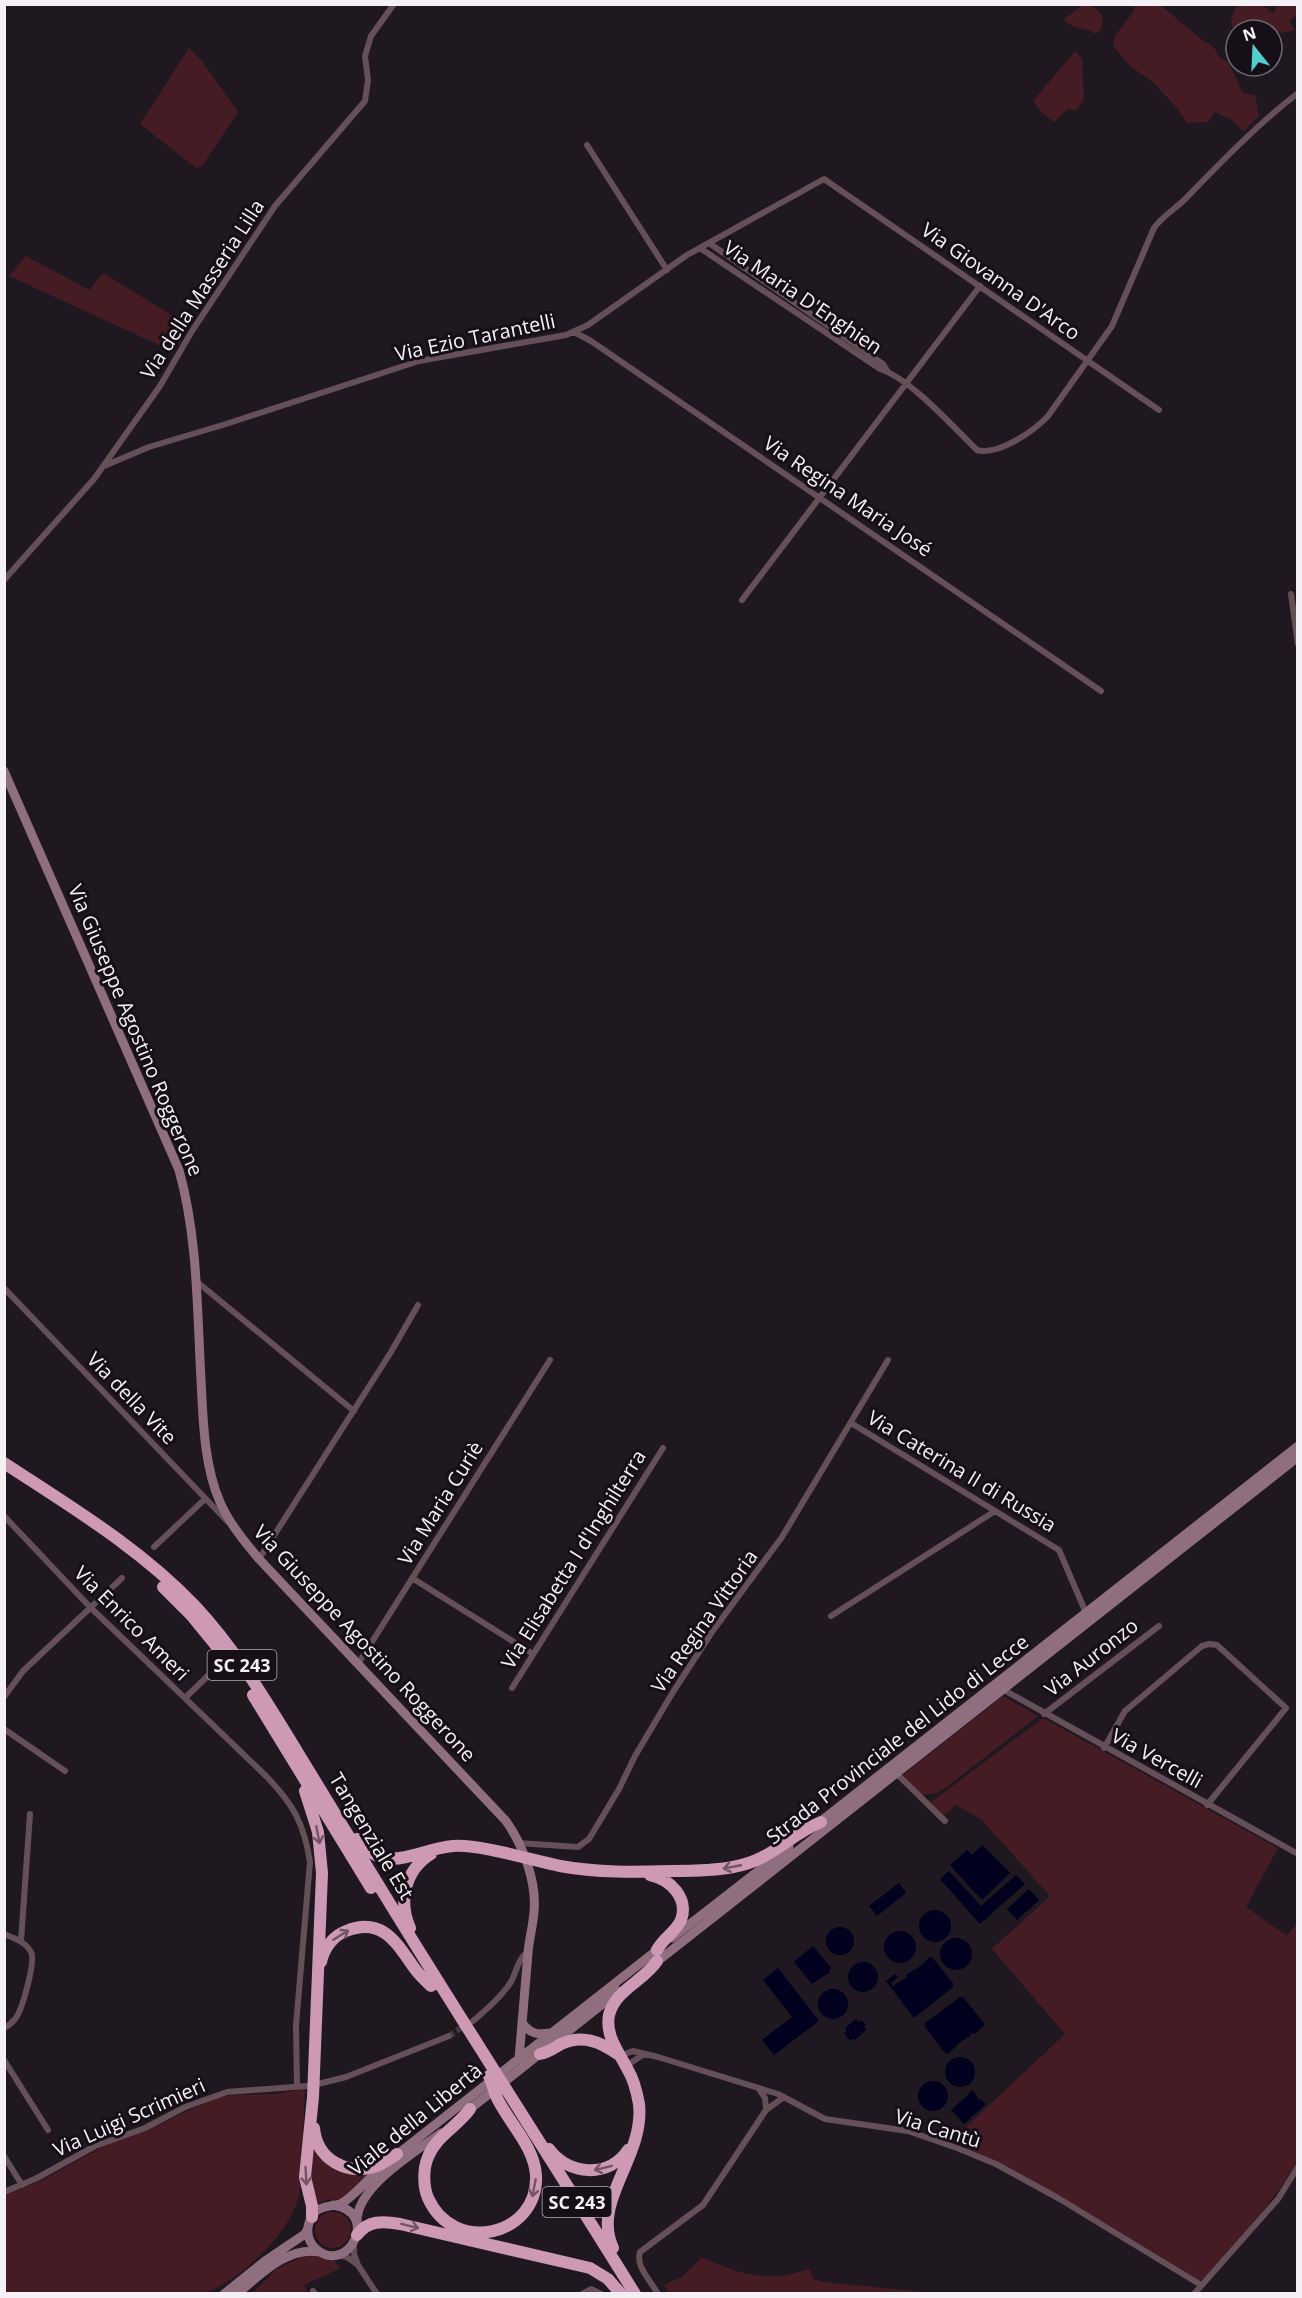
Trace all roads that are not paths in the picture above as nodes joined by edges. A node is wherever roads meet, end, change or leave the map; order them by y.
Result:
1 (394, 4) edge
2 (1298, 93) edge
3 (586, 145) dead end
4 (824, 178) joint
5 (709, 243) junction
6 (700, 248) junction
7 (667, 270) junction
8 (980, 286) junction
9 (574, 332) junction
10 (1088, 361) junction
11 (889, 372) junction
12 (905, 382) junction
13 (1159, 410) dead end
14 (104, 466) junction
15 (821, 497) junction
16 (4, 580) edge
17 (1291, 594) dead end
18 (742, 600) dead end
19 (1298, 644) edge
20 (1101, 691) dead end
21 (4, 771) edge
22 (196, 1281) junction
23 (4, 1288) edge
24 (418, 1305) dead end
25 (550, 1360) dead end
26 (888, 1360) dead end
27 (354, 1411) junction
28 (851, 1423) junction
29 (1298, 1446) edge
30 (663, 1448) dead end
31 (1298, 1457) edge
32 (4, 1463) edge
33 (4, 1472) edge
34 (205, 1499) junction
35 (995, 1511) junction
36 (4, 1516) edge
37 (236, 1530) junction
38 (154, 1547) dead end
39 (259, 1559) junction
40 (122, 1578) dead end
41 (412, 1578) junction
42 (90, 1607) junction
43 (1086, 1613) junction
44 (831, 1616) dead end
45 (1159, 1626) dead end
46 (533, 1654) junction
47 (358, 1664) junction
48 (218, 1666) dead end
49 (512, 1688) dead end
50 (1002, 1689) junction
51 (4, 1697) edge
52 (185, 1698) junction
53 (1044, 1714) junction
54 (4, 1729) edge
55 (281, 1742) junction
56 (1104, 1748) junction
57 (65, 1771) dead end
58 (896, 1773) junction
59 (326, 1800) junction
60 (1207, 1805) junction
61 (30, 1814) dead end
62 (945, 1821) dead end
63 (821, 1822) junction
64 (518, 1842) junction
65 (445, 1847) junction
66 (1298, 1854) edge
67 (634, 1872) junction
68 (4, 1934) edge
69 (21, 1941) junction
70 (528, 1955) junction
71 (657, 1956) junction
72 (318, 1984) junction
73 (435, 1984) junction
74 (473, 2021) tunnel mouth
75 (523, 2024) junction
76 (4, 2028) edge
77 (553, 2032) junction
78 (449, 2036) tunnel mouth
79 (540, 2054) junction
80 (645, 2054) junction
81 (4, 2060) edge
82 (623, 2061) junction
83 (522, 2062) junction
84 (318, 2084) dead end
85 (297, 2086) junction
86 (758, 2088) junction
87 (310, 2091) junction
88 (784, 2097) junction
89 (470, 2109) junction
90 (766, 2110) junction
91 (515, 2112) junction
92 (639, 2126) junction
93 (48, 2130) dead end
94 (398, 2154) junction
95 (4, 2156) edge
96 (1298, 2167) edge
97 (22, 2185) junction
98 (4, 2192) edge
99 (333, 2205) junction
100 (312, 2217) junction
101 (308, 2230) junction
102 (356, 2234) junction
103 (320, 2252) junction
104 (334, 2255) junction
105 (358, 2265) junction
106 (239, 2282) junction
107 (1201, 2285) junction
108 (219, 2294) edge
109 (224, 2294) edge
110 (238, 2294) edge
111 (377, 2294) edge
112 (582, 2294) edge
113 (601, 2294) edge
114 (621, 2294) edge
115 (626, 2294) edge
116 (637, 2294) edge
117 (658, 2294) edge
118 (1194, 2294) edge

1 - 14 street, Via della Masseria Lilla
2 - 10 street
3 - 7 street
4 - 5 street, Via Ezio Tarantelli
4 - 8 street, Via Giovanna D'Arco
5 - 6 street, Via Ezio Tarantelli
5 - 11 street, Via Maria D'Enghien
6 - 7 street, Via Ezio Tarantelli
6 - 11 street, Via Maria D'Enghien
7 - 9 street, Via Ezio Tarantelli
8 - 10 street, Via Giovanna D'Arco
8 - 12 street
9 - 14 street, Via Ezio Tarantelli
9 - 15 street, Via Regina Maria José
10 - 12 street, Via Maria D'Enghien
10 - 13 street, Via Giovanna D'Arco
11 - 12 street, Via Maria D'Enghien
12 - 15 street
14 - 16 street, Via della Masseria Lilla
15 - 18 street
15 - 20 street, Via Regina Maria José
17 - 19 street
21 - 22 main road, Via Giuseppe Agostino Roggerone
22 - 27 street
22 - 37 main road, Via Giuseppe Agostino Roggerone
23 - 34 street, Via della Vite
24 - 27 street
25 - 41 street, Via Maria Curiè
26 - 28 street, Via Regina Vittoria
27 - 39 street
28 - 35 street, Via Caterina II di Russia
28 - 64 street, Via Regina Vittoria
29 - 43 main road, Strada Provinciale del Lido di Lecce
30 - 46 street, Via Elisabetta I d'Inghilterra
31 - 50 main road, Strada Provinciale del Lido di Lecce
32 - 59 highway, Tangenziale Est / SC 243
33 - 55 highway, Tangenziale Est / SC 243
34 - 37 street, Via della Vite
34 - 38 street
35 - 43 street, Via Caterina II di Russia
35 - 44 street
36 - 42 street, Via Enrico Ameri
37 - 39 main road, Via Giuseppe Agostino Roggerone
39 - 47 main road, Via Giuseppe Agostino Roggerone
40 - 42 street
41 - 46 street
41 - 47 street, Via Maria Curiè
42 - 51 street
42 - 52 street, Via Enrico Ameri
43 - 63 main road, Strada Provinciale del Lido di Lecce
45 - 53 street, Via Auronzo
46 - 49 street, Via Elisabetta I d'Inghilterra
47 - 64 main road, Via Giuseppe Agostino Roggerone
48 - 52 street
50 - 53 street, Via Vercelli
50 - 58 main road, Strada Provinciale del Lido di Lecce
52 - 85 street, Via Enrico Ameri
53 - 56 street, Via Vercelli
54 - 57 street
55 -> 72 highway
55 - 73 highway, Tangenziale Est / SC 243
56 - 60 street, Via Vercelli
56 - 60 street
58 - 62 street
58 - 71 main road, Strada Provinciale del Lido di Lecce
59 - 65 highway
59 - 73 highway, Tangenziale Est / SC 243
60 - 66 street, Via Vercelli
61 - 69 street
63 -> 67 highway
63 - 71 main road, Strada Provinciale del Lido di Lecce
64 - 70 main road, Via Giuseppe Agostino Roggerone
65 - 67 highway
65 - 73 highway
67 - 71 highway
68 - 69 street
69 - 76 street
70 - 74 street
70 - 75 main road, Via Giuseppe Agostino Roggerone
71 - 77 main road, Strada Provinciale del Lido di Lecce
71 - 79 main road, Strada Provinciale del Lido di Lecce
71 - 82 highway
72 -> 73 highway
72 - 87 highway
73 - 91 highway, Tangenziale Est / SC 243
75 - 77 main road
75 - 83 main road, Via Giuseppe Agostino Roggerone
77 - 83 main road, Strada Provinciale del Lido di Lecce
78 - 84 street
79 - 82 highway
79 - 83 main road, Strada Provinciale del Lido di Lecce
80 - 82 street
80 - 82 street, Via Cantù
80 - 86 street, Via Cantù
81 - 93 street
82 - 92 highway
83 - 89 main road, Viale della Libertà
83 - 94 main road, Viale della Libertà
85 - 87 street, Via Luigi Scrimieri
85 - 97 street, Via Luigi Scrimieri
86 - 88 street, Via Cantù
86 - 90 street
87 - 94 highway
87 -> 100 highway
88 - 90 street
88 - 107 street, Via Cantù
91 -> 89 highway
89 - 102 main road, Viale della Libertà
90 - 117 street
92 -> 91 highway
91 - 115 highway, Tangenziale Est / SC 243
91 - 116 highway, Tangenziale Est / SC 243
92 - 116 highway
94 - 99 main road, Viale della Libertà
95 - 97 street
96 - 107 street
97 - 98 street, Via Luigi Scrimieri
99 - 100 main road, Viale della Libertà
99 - 102 main road
100 - 101 main road
101 - 103 main road
101 - 106 main road
102 - 104 main road
102 - 105 street
102 -> 114 highway
103 - 104 main road
103 - 110 main road
104 - 105 street
105 - 111 street
106 - 108 main road
106 - 109 main road
107 - 118 street
112 - 113 street

